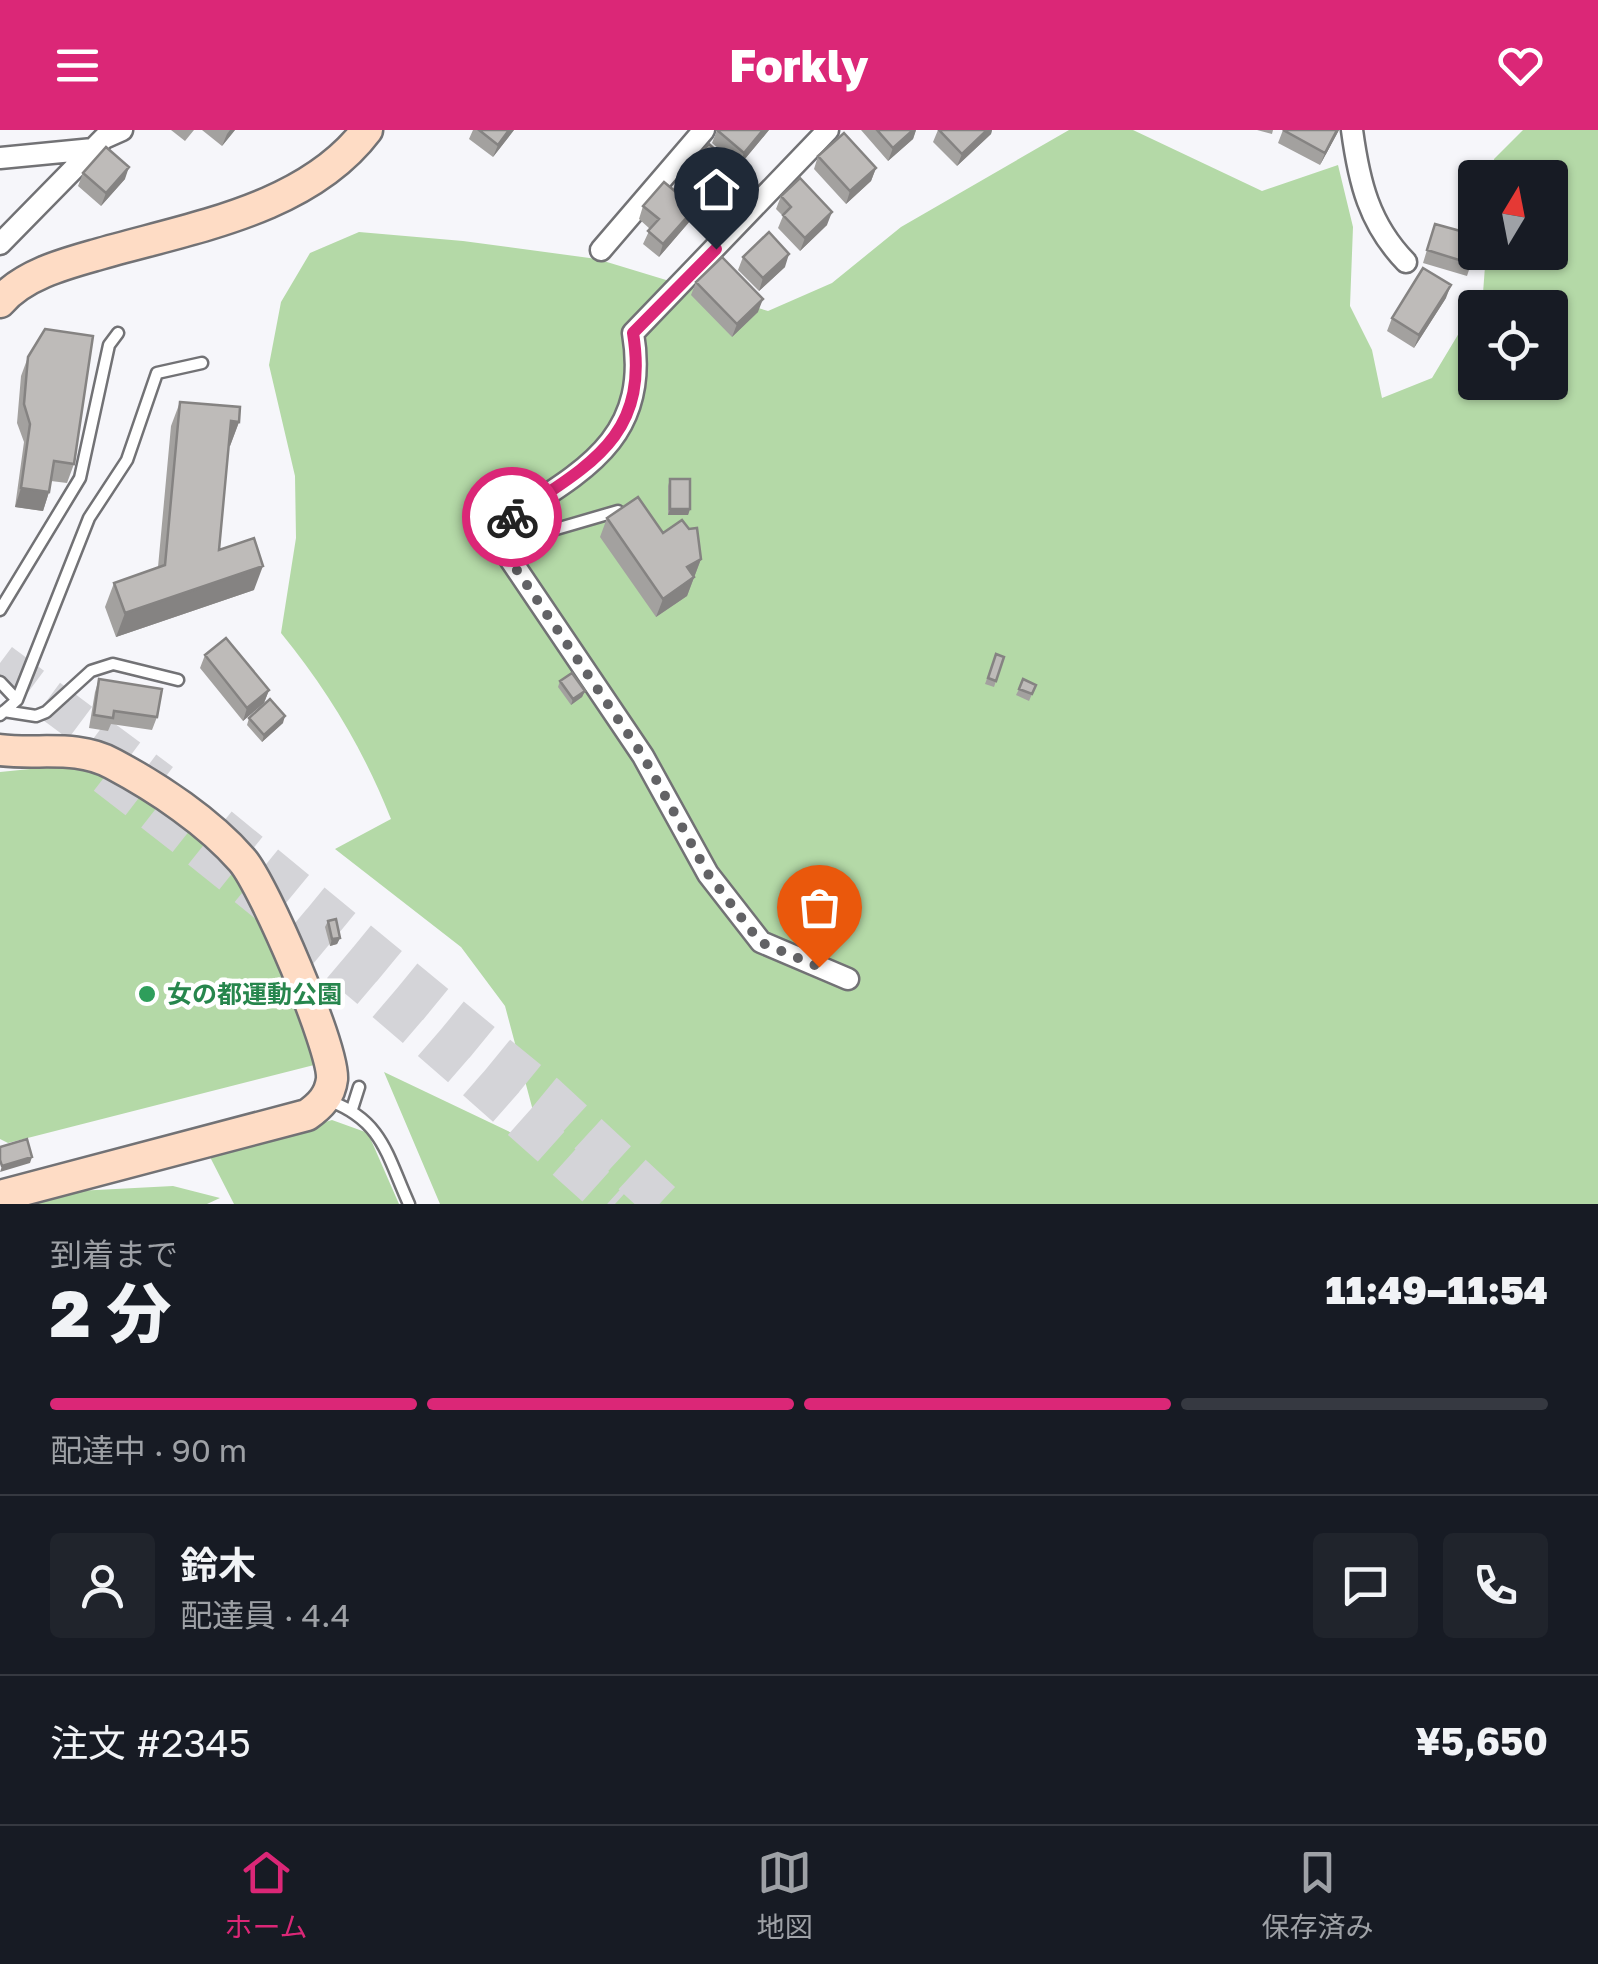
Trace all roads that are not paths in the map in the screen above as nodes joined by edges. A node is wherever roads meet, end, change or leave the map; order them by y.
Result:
1 (122, 130) edge
2 (366, 130) edge
3 (704, 130) edge
4 (828, 130) edge
5 (1352, 130) edge
6 (93, 149) junction
7 (0, 158) edge
8 (0, 244) edge
9 (601, 250) dead end
10 (1406, 262) dead end
11 (0, 302) edge
12 (118, 333) dead end
13 (202, 363) dead end
14 (618, 512) edge
15 (500, 545) junction
16 (0, 610) edge
17 (178, 680) dead end
18 (0, 682) edge
19 (18, 700) junction
20 (2, 713) edge
21 (0, 750) edge
22 (848, 979) dead end
23 (359, 1087) dead end
24 (338, 1104) junction
25 (0, 1196) edge
26 (409, 1204) edge

1 - 6 street
2 - 11 street
3 - 9 street
4 - 15 street
5 - 10 street
6 - 7 street
6 - 8 street
12 - 16 lane
13 - 19 lane
14 - 15 lane
15 - 22 street
17 - 20 lane
18 - 19 lane
19 - 20 lane
21 - 24 street
23 - 24 lane
24 - 25 street
24 - 26 lane

